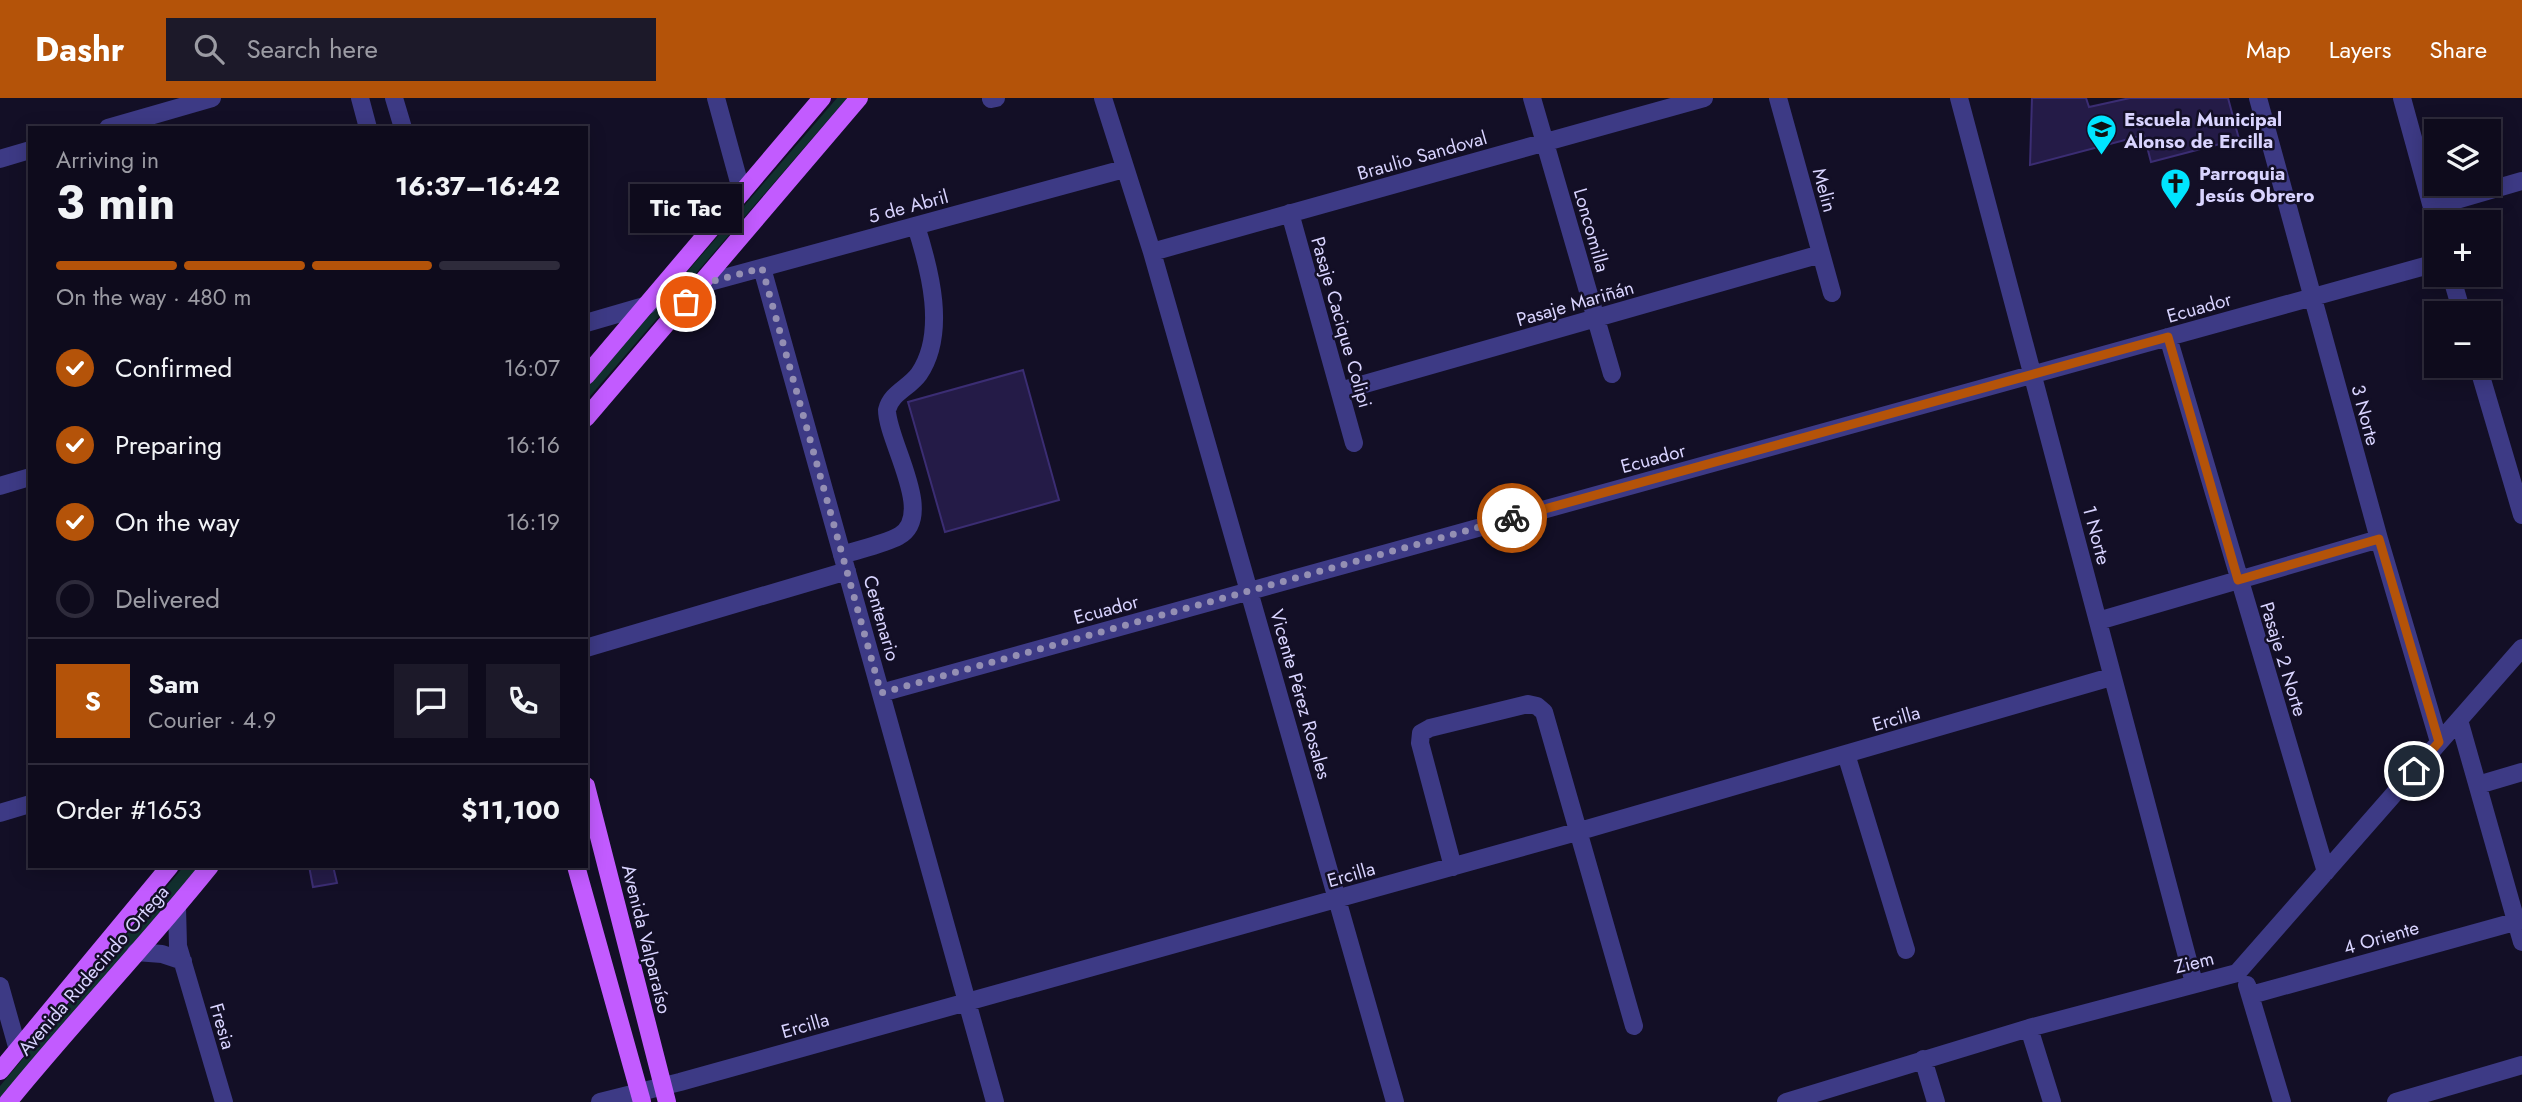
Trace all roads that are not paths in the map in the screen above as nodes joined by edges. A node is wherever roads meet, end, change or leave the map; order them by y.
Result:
1 (212, 98) edge
2 (360, 98) edge
3 (394, 98) edge
4 (716, 98) edge
5 (822, 98) edge
6 (859, 98) edge
7 (1103, 98) edge
8 (1532, 98) edge
9 (1704, 98) edge
10 (1778, 98) edge
11 (1959, 98) edge
12 (2258, 98) edge
13 (2402, 98) edge
14 (115, 126) edge
15 (367, 126) edge
16 (402, 126) edge
17 (1545, 142) junction
18 (28, 151) edge
19 (0, 159) edge
20 (1124, 169) junction
21 (2522, 181) edge
22 (742, 193) junction
23 (2433, 210) edge
24 (2445, 210) edge
25 (1290, 214) junction
26 (916, 226) junction
27 (1152, 252) junction
28 (1821, 254) junction
29 (2424, 266) edge
30 (762, 268) junction
31 (702, 284) junction
32 (1832, 293) dead end
33 (2312, 296) junction
34 (648, 305) junction
35 (1596, 319) junction
36 (588, 322) edge
37 (2168, 337) junction
38 (588, 374) edge
39 (1612, 374) dead end
40 (2033, 375) junction
41 (2482, 378) edge
42 (1340, 391) junction
43 (588, 416) edge
44 (1354, 443) dead end
45 (28, 478) edge
46 (0, 486) edge
47 (2522, 515) edge
48 (2379, 539) junction
49 (844, 563) junction
50 (2238, 580) junction
51 (1250, 591) junction
52 (2098, 621) junction
53 (588, 647) edge
54 (2522, 648) edge
55 (2111, 677) junction
56 (881, 693) junction
57 (2459, 720) junction
58 (2439, 742) junction
59 (1846, 754) junction
60 (2522, 772) edge
61 (2478, 785) junction
62 (588, 794) edge
63 (28, 805) edge
64 (0, 813) edge
65 (1580, 831) junction
66 (1453, 867) junction
67 (168, 868) edge
68 (208, 868) edge
69 (577, 868) edge
70 (2326, 872) junction
71 (1337, 900) junction
72 (177, 907) junction
73 (2519, 921) edge
74 (2522, 943) edge
75 (1906, 950) dead end
76 (136, 952) junction
77 (183, 961) junction
78 (2237, 973) junction
79 (2194, 983) junction
80 (0, 986) edge
81 (2251, 995) junction
82 (967, 1002) junction
83 (1634, 1026) dead end
84 (2029, 1028) junction
85 (18, 1050) junction
86 (1923, 1059) junction
87 (2522, 1065) edge
88 (0, 1071) edge
89 (665, 1094) edge
90 (640, 1097) edge
91 (1819, 1097) edge
92 (8, 1102) edge
93 (224, 1102) edge
94 (600, 1102) edge
95 (995, 1102) edge
96 (1395, 1102) edge
97 (1786, 1102) edge
98 (1937, 1102) edge
99 (2053, 1102) edge
100 (2282, 1102) edge
101 (2396, 1102) edge

1 - 14 street
2 - 15 street
3 - 16 street
4 - 22 street
5 - 22 main road
6 - 31 main road
7 - 20 street, Vicente Pérez Rosales
8 - 17 street, Loncomilla
9 - 17 street, Braulio Sandoval
10 - 28 street, Melin
11 - 40 street, 1 Norte
12 - 33 street, 3 Norte
13 - 23 street
17 - 25 street, Braulio Sandoval
17 - 35 street, Loncomilla
18 - 19 street
20 - 26 street, 5 de Abril
20 - 27 street, Vicente Pérez Rosales
21 - 24 street
22 - 34 main road
25 - 27 street, Braulio Sandoval
25 - 42 street, Pasaje Cacique Colipi
26 - 30 street, 5 de Abril
26 - 49 street
27 - 51 street, Vicente Pérez Rosales
28 - 32 street, Melin
28 - 35 street, Pasaje Mariñán
29 - 33 street, Ecuador
30 - 31 street, 5 de Abril
30 - 49 street, Centenario
31 - 43 main road
33 - 37 street, Ecuador
33 - 48 street, 3 Norte
34 - 36 street
34 - 38 main road
35 - 39 street, Loncomilla
35 - 42 street, Pasaje Mariñán
37 - 40 street, Ecuador
37 - 50 street, Pasaje 2 Norte
40 - 51 street, Ecuador
40 - 52 street, 1 Norte
41 - 47 street
42 - 44 street, Pasaje Cacique Colipi
45 - 46 street
48 - 50 street
48 - 58 street, 3 Norte
49 - 53 street
49 - 56 street, Centenario
50 - 52 street
50 - 70 street, Pasaje 2 Norte
51 - 56 street, Ecuador
51 - 71 street, Vicente Pérez Rosales
52 - 55 street, 1 Norte
54 - 57 street, Ziem
55 - 59 street, Ercilla
55 - 79 street, 1 Norte
56 - 82 street, Centenario
57 - 58 street, Ziem
57 - 61 street
58 - 70 street, Ziem
59 - 65 street, Ercilla
59 - 75 street
60 - 61 street
61 - 73 street
62 - 89 main road, Avenida Valparaíso
63 - 64 street
65 - 66 street, Ercilla
65 - 66 street
65 - 83 street
66 - 71 street, Ercilla
67 - 85 main road, Avenida Rudecindo Ortega
68 - 72 main road, Avenida Rudecindo Ortega
69 - 90 main road
70 - 78 street, Ziem
71 - 82 street, Ercilla
71 - 96 street, Vicente Pérez Rosales
72 - 76 main road, Avenida Rudecindo Ortega
72 - 77 street, Fresia
73 - 74 street
73 - 81 street, 4 Oriente
76 - 77 street
76 - 92 main road, Avenida Rudecindo Ortega
77 - 93 street, Fresia
78 - 79 street, Ziem
78 - 81 street
79 - 84 street, Ziem
80 - 85 street
81 - 100 street
82 - 89 street, Ercilla
82 - 95 street, Centenario
84 - 86 street, Ziem
84 - 99 street
85 - 88 main road, Avenida Rudecindo Ortega
86 - 91 street, Ziem
86 - 98 street
87 - 101 street
89 - 90 street, Ercilla
90 - 94 street, Ercilla
91 - 97 street, Ziem

